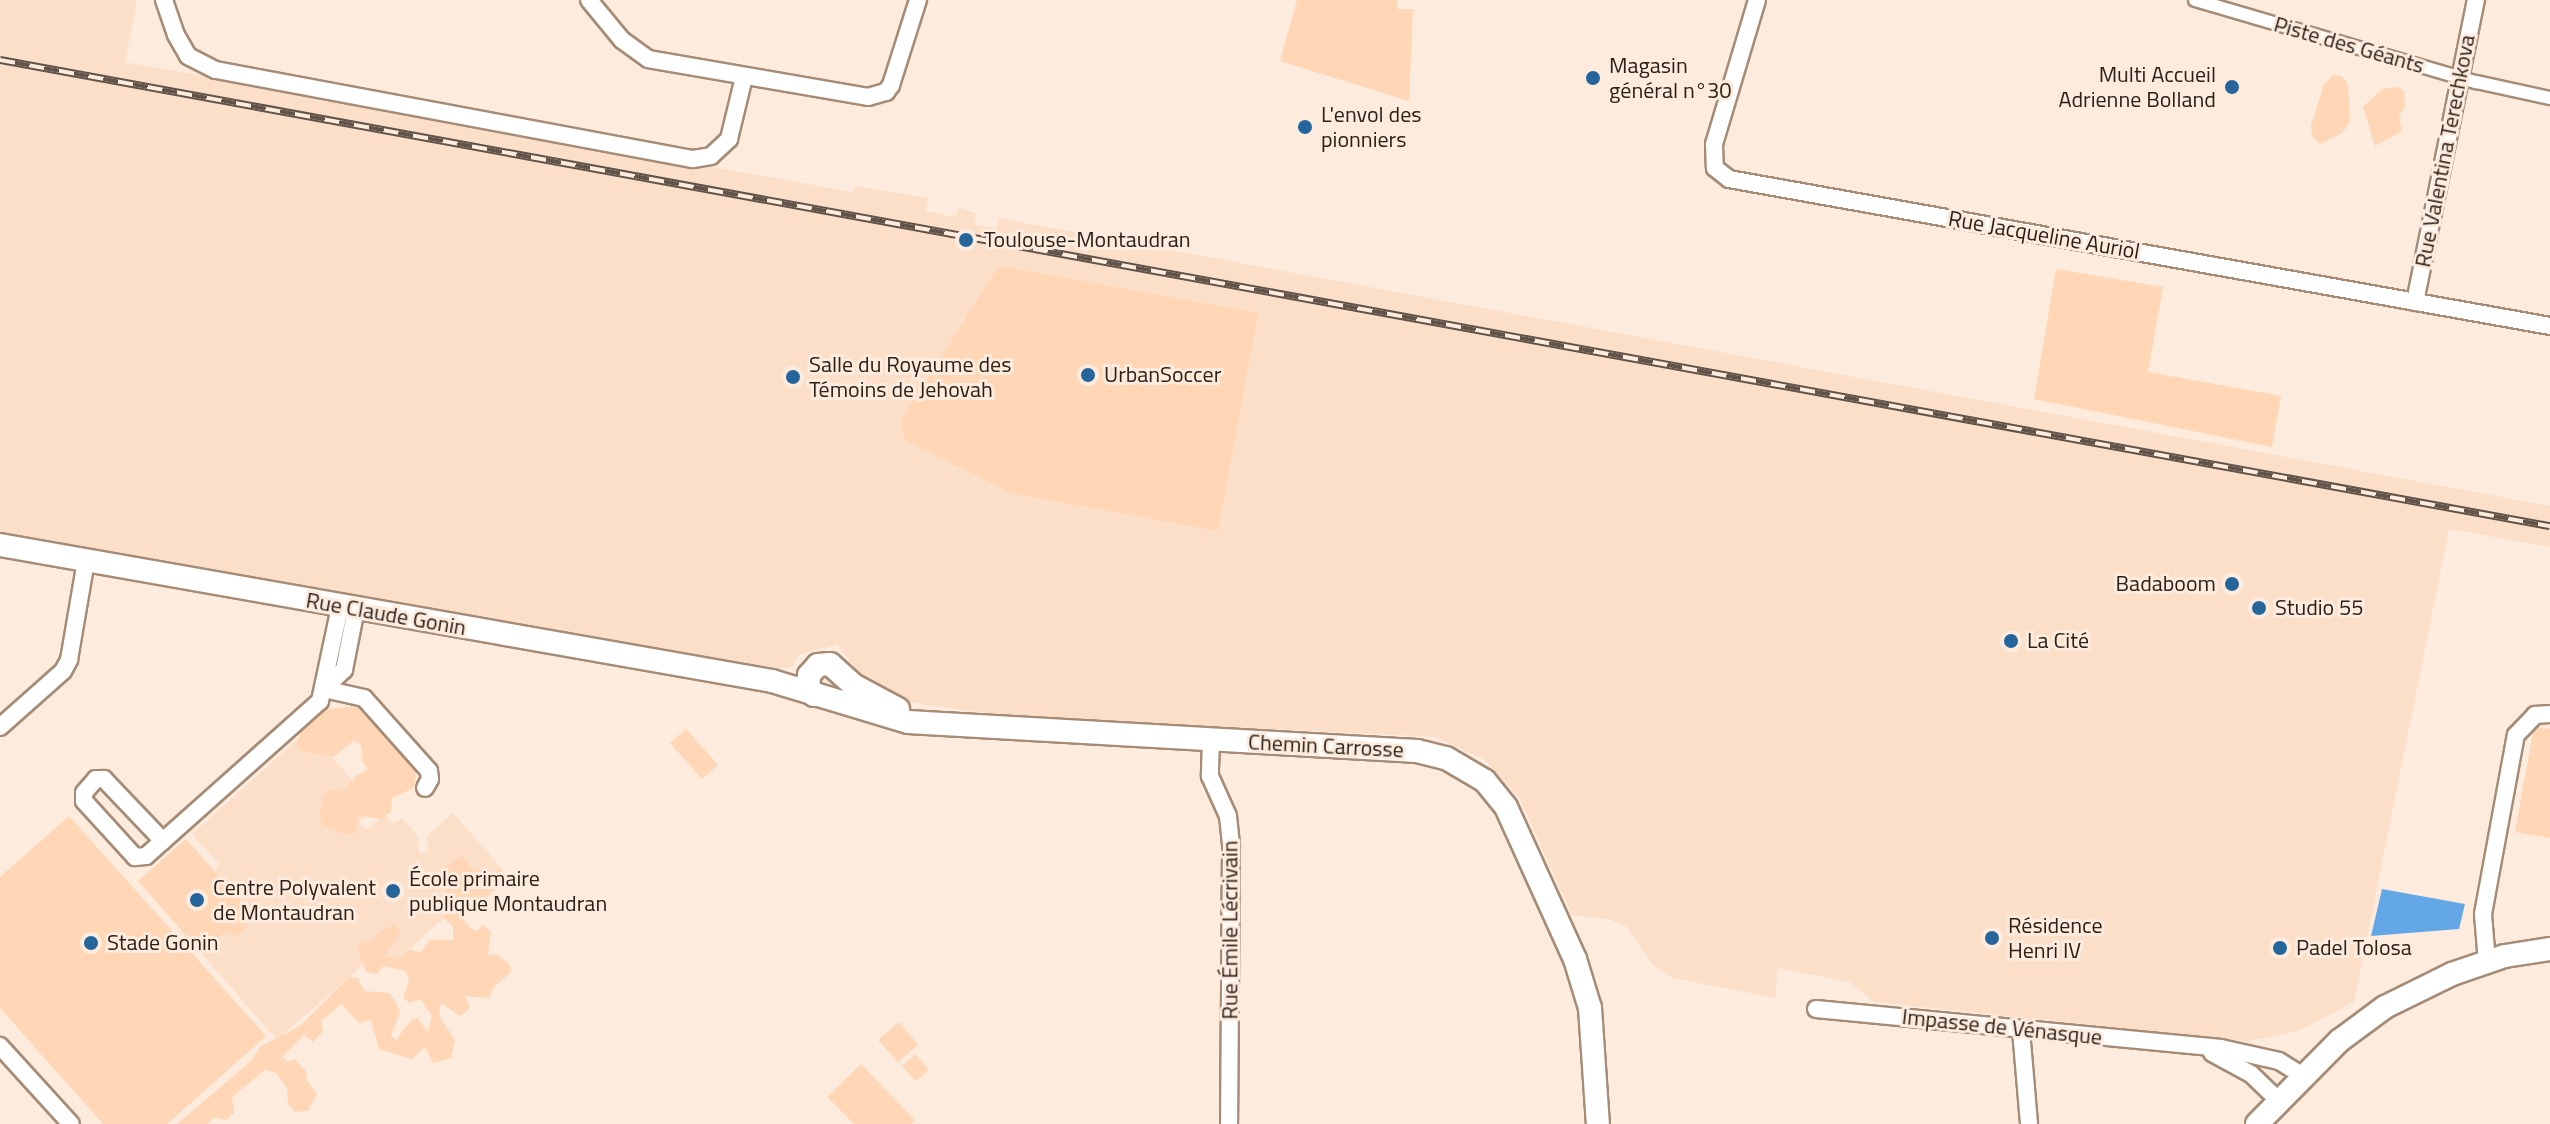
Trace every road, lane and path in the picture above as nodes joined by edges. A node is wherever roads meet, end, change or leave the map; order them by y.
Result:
1 (164, 0) edge
2 (589, 0) edge
3 (918, 0) edge
4 (1757, 0) edge
5 (2195, 0) edge
6 (2476, 0) edge
7 (744, 77) junction
8 (2459, 78) junction
9 (2550, 98) edge
10 (2415, 302) junction
11 (2550, 326) edge
12 (0, 545) edge
13 (86, 561) junction
14 (348, 608) junction
15 (843, 675) junction
16 (324, 689) junction
17 (816, 689) junction
18 (2550, 714) edge
19 (943, 724) junction
20 (0, 727) edge
21 (1211, 741) junction
22 (425, 788) dead end
23 (163, 841) junction
24 (2550, 949) edge
25 (2487, 962) junction
26 (1816, 1009) dead end
27 (2021, 1030) junction
28 (2188, 1045) junction
29 (0, 1046) edge
30 (2303, 1076) junction
31 (2279, 1101) junction
32 (71, 1124) edge
33 (1229, 1124) edge
34 (1598, 1124) edge
35 (2029, 1124) edge
36 (2257, 1124) edge

1 - 7 street
2 - 7 street
3 - 7 street
4 - 10 street, Rue Jacqueline Auriol
5 - 8 street, Piste des Géants
6 - 8 street, Rue Valentina Terechkova
8 - 9 street, Piste des Géants
8 - 10 street, Rue Valentina Terechkova
10 - 11 street, Rue Jacqueline Auriol
12 - 13 street, Rue Claude Gonin
13 - 14 street, Rue Claude Gonin
13 - 20 street
14 - 16 street
14 - 17 street, Rue Claude Gonin
15 - 17 street
15 - 17 street
15 - 19 street, Chemin Carrosse
16 - 22 street
16 - 23 street
17 - 19 street, Chemin Carrosse
18 - 25 street
19 - 21 street, Chemin Carrosse
21 - 33 street, Rue Émile Lécrivain
21 - 34 street, Chemin Carrosse
23 - 23 street
24 - 25 street
25 - 30 street
26 - 27 street, Impasse de Vénasque
27 - 28 street, Impasse de Vénasque
27 - 35 street
28 - 30 street, Impasse de Vénasque
28 - 31 street, Impasse de Vénasque
29 - 32 street
30 - 31 street
31 - 36 street

